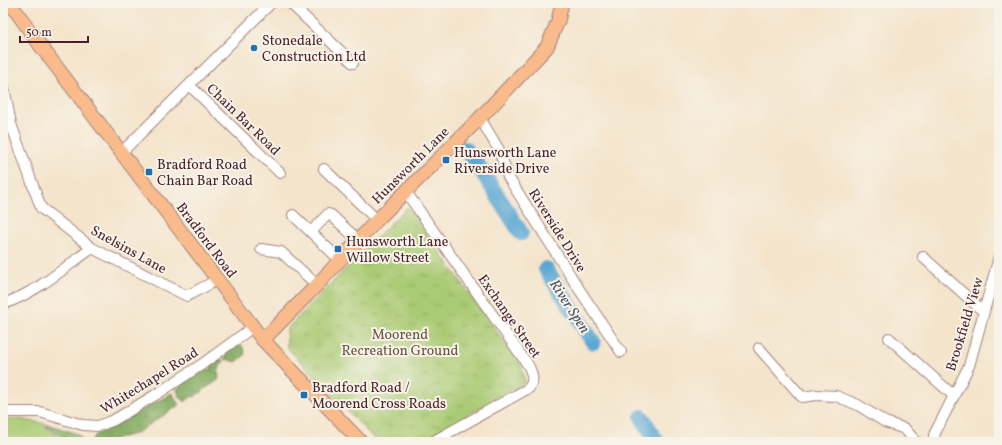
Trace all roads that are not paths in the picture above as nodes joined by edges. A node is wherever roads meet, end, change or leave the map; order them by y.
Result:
1 (10, 3) edge
2 (20, 3) edge
3 (271, 3) edge
4 (290, 3) edge
5 (562, 3) edge
6 (40, 45) junction
7 (353, 63) dead end
8 (3, 83) edge
9 (190, 85) junction
10 (480, 118) junction
11 (121, 152) junction
12 (324, 169) dead end
13 (280, 173) dead end
14 (406, 192) junction
15 (293, 215) dead end
16 (377, 220) junction
17 (311, 232) junction
18 (358, 240) junction
19 (92, 248) junction
20 (261, 249) dead end
21 (923, 256) dead end
22 (999, 257) edge
23 (340, 260) junction
24 (217, 280) junction
25 (317, 285) junction
26 (3, 304) edge
27 (984, 312) junction
28 (253, 327) junction
29 (889, 338) dead end
30 (263, 340) junction
31 (759, 348) dead end
32 (621, 352) dead end
33 (954, 396) junction
34 (3, 412) edge
35 (361, 442) edge
36 (432, 442) edge
37 (916, 442) edge
38 (935, 442) edge

1 - 6 main road, Bradford Road
2 - 6 main road, Bradford Road
3 - 9 street, Chain Bar Road
4 - 7 street
5 - 10 main road, Hunsworth Lane
6 - 11 main road, Bradford Road
8 - 19 street, Snelsins Lane
9 - 11 street, Chain Bar Road
9 - 13 street, Chain Bar Road
10 - 14 main road, Hunsworth Lane
10 - 32 street, Riverside Drive
11 - 24 main road, Bradford Road
12 - 16 street
14 - 16 main road, Hunsworth Lane
14 - 36 street, Exchange Street
15 - 17 street
16 - 18 main road, Hunsworth Lane
17 - 18 street
17 - 23 street
18 - 23 main road, Hunsworth Lane
19 - 24 street, Snelsins Lane
19 - 26 street
20 - 25 street
21 - 27 street
22 - 27 street, Brookfield View
23 - 25 main road, Hunsworth Lane
24 - 28 main road, Bradford Road
25 - 30 main road, Hunsworth Lane
27 - 33 street, Brookfield View
28 - 30 main road, Bradford Road
28 - 34 street, Whitechapel Road
29 - 33 street
30 - 35 main road, Bradford Road
31 - 37 street
33 - 38 street, Brookfield View

